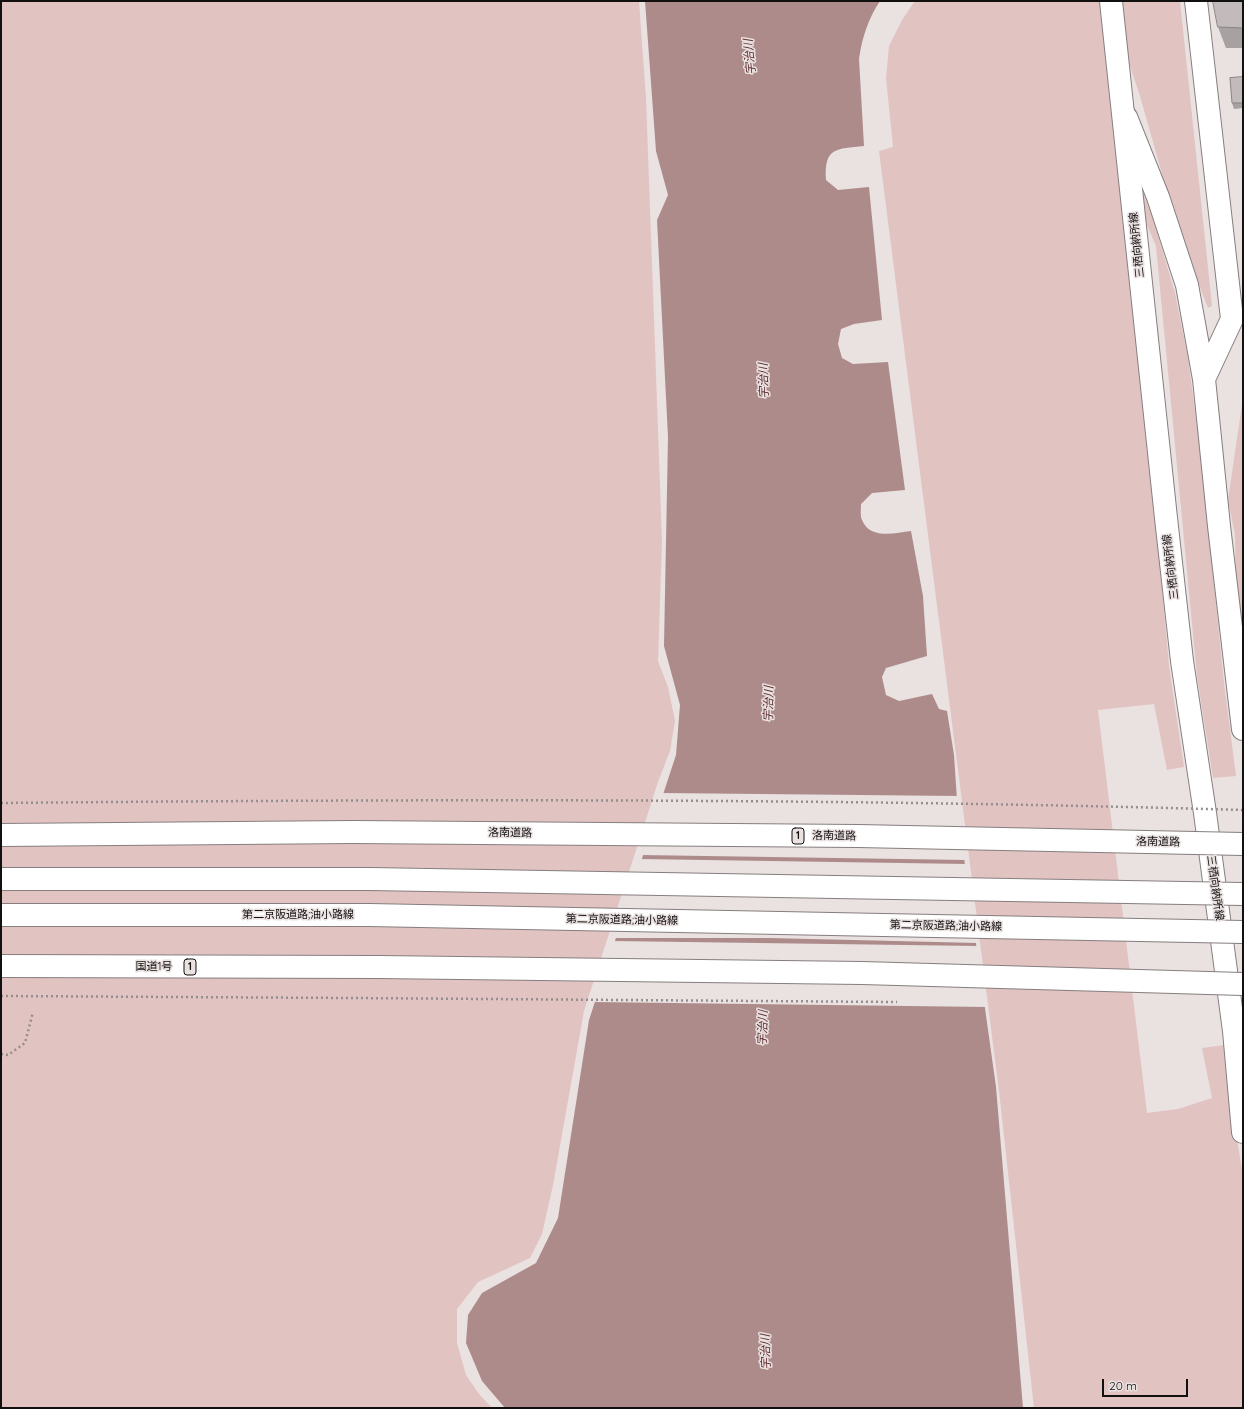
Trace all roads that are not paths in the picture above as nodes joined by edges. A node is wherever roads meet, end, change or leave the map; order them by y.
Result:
1 (1111, 1) edge
2 (1196, 1) edge
3 (1123, 109) junction
4 (1204, 379) junction
5 (1243, 729) edge
6 (1, 836) edge
7 (1243, 844) edge
8 (1, 879) edge
9 (1243, 894) edge
10 (1, 915) edge
11 (1243, 932) edge
12 (1, 966) edge
13 (1243, 984) edge
14 (1243, 1132) edge

1 - 3 main road, 三栖向納所線
2 - 4 main road
3 - 4 main road
3 - 14 main road, 三栖向納所線
4 - 5 main road
6 - 7 main road, 洛南道路 / 1, bridge
8 - 9 main road, bridge
10 - 11 main road, 第二京阪道路;油小路線, bridge
12 - 13 main road, 国道1号 / 1, bridge

